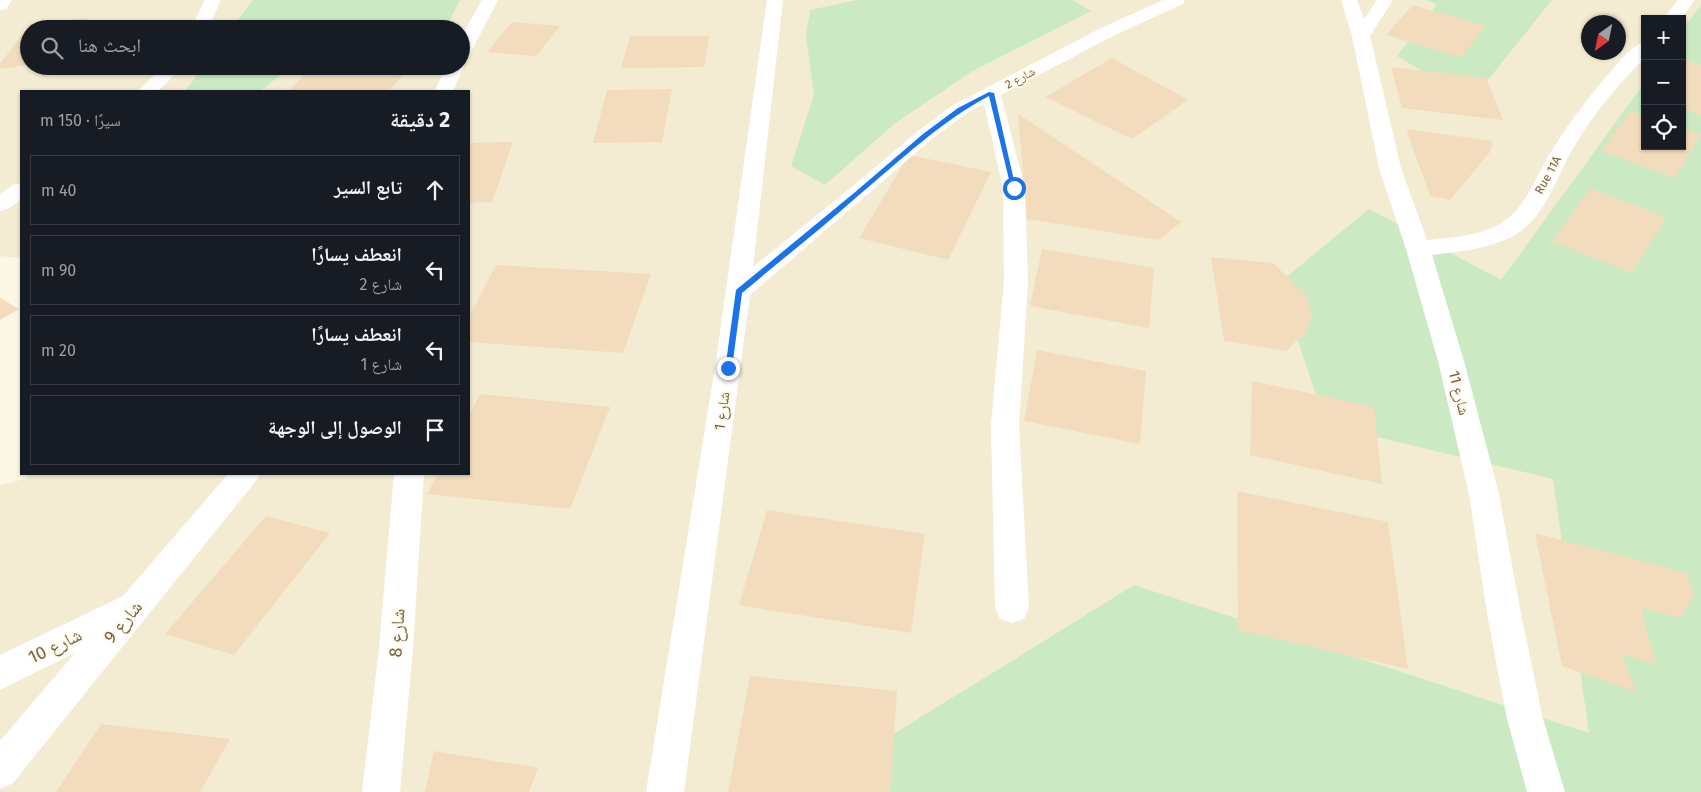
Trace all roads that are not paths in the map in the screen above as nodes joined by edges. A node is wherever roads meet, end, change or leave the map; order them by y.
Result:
1 (4, 0) edge
2 (213, 0) edge
3 (490, 0) edge
4 (775, 0) edge
5 (1177, 0) edge
6 (1350, 0) edge
7 (1385, 0) edge
8 (1687, 0) edge
9 (0, 5) edge
10 (1675, 15) edge
11 (203, 20) edge
12 (1361, 36) junction
13 (470, 37) edge
14 (1641, 51) edge
15 (164, 75) edge
16 (451, 75) edge
17 (148, 90) edge
18 (444, 90) edge
19 (991, 93) junction
20 (20, 191) edge
21 (0, 204) edge
22 (1418, 248) junction
23 (738, 292) junction
24 (244, 475) edge
25 (409, 475) edge
26 (137, 605) junction
27 (1012, 608) dead end
28 (0, 673) edge
29 (0, 770) edge
30 (381, 792) edge
31 (665, 792) edge
32 (1546, 792) edge

1 - 9 street
2 - 11 street
3 - 13 street
4 - 23 street, شارع 1
5 - 19 street, شارع 2
6 - 12 street, شارع 11
7 - 12 street
8 - 10 street
12 - 22 street, شارع 11
14 - 22 street, Rue 11A
15 - 17 street
16 - 18 street
19 - 23 street, شارع 2
19 - 27 street
20 - 21 street
22 - 32 street, شارع 11
23 - 31 street, شارع 1
24 - 26 street, شارع 9
25 - 30 street, شارع 8
26 - 28 street, شارع 10
26 - 29 street, شارع 9

